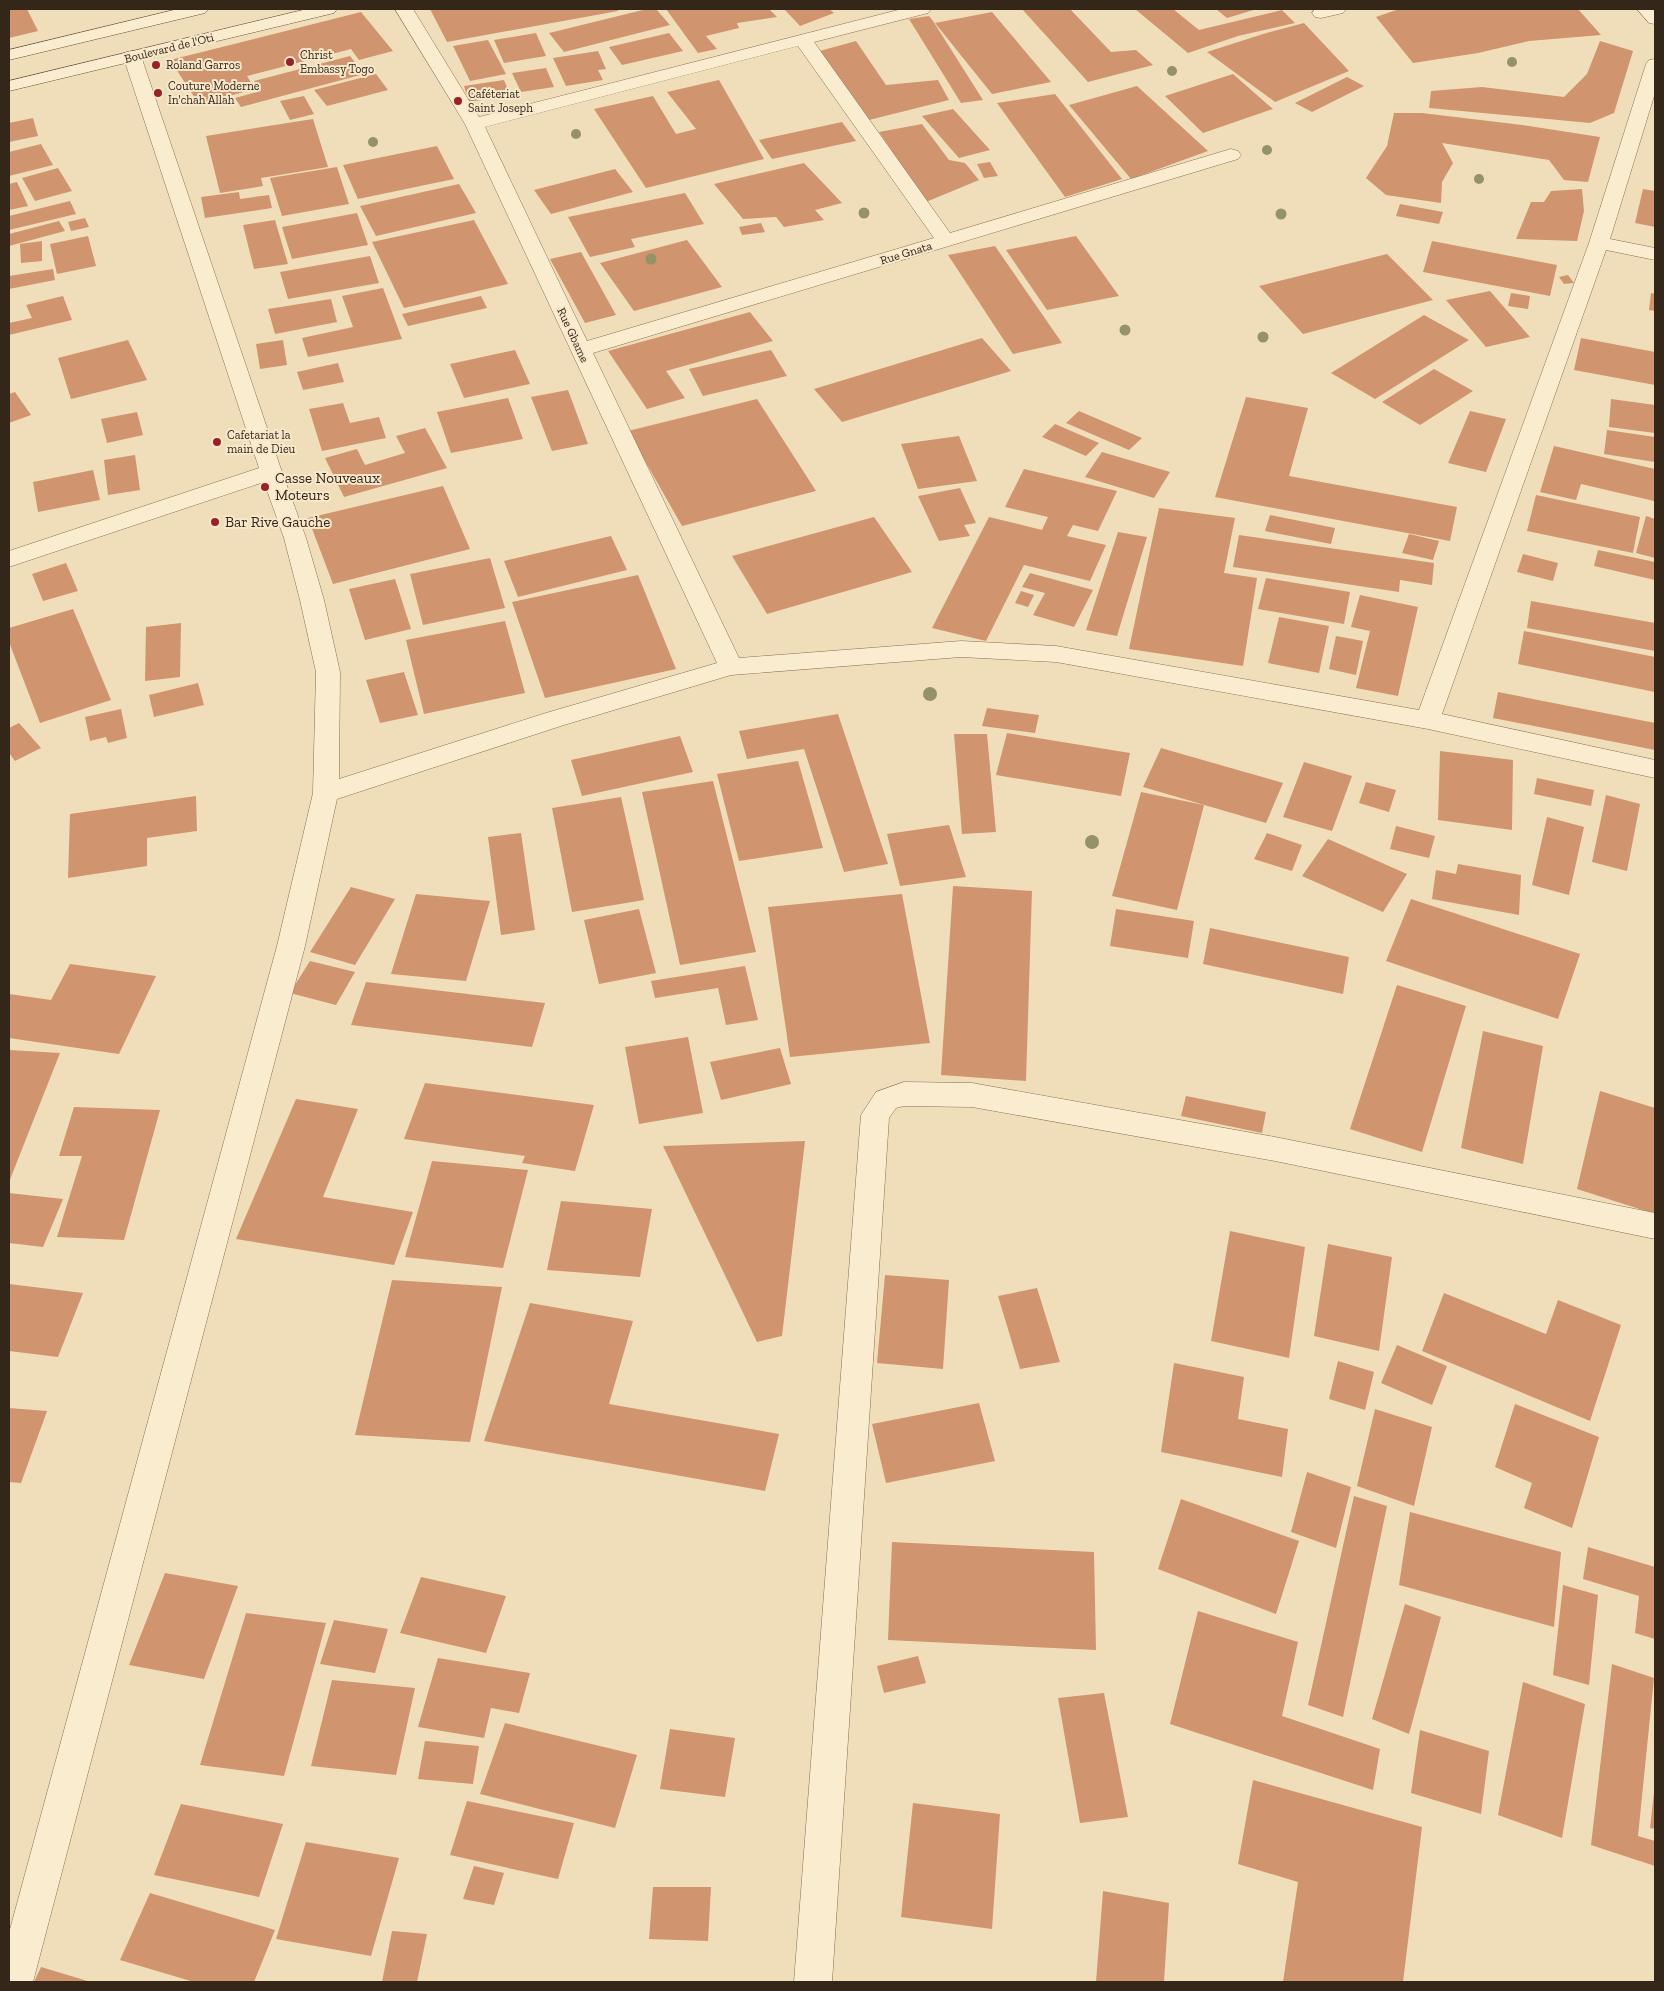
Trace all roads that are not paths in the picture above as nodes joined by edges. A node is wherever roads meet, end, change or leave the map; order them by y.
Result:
1 (199, 9) edge
2 (328, 9) edge
3 (404, 9) edge
4 (922, 9) edge
5 (1646, 9) edge
6 (1655, 19) edge
7 (802, 40) junction
8 (9, 55) edge
9 (132, 56) junction
10 (1655, 64) edge
11 (9, 86) edge
12 (474, 124) junction
13 (1231, 155) dead end
14 (946, 241) junction
15 (1599, 243) junction
16 (1655, 254) edge
17 (581, 350) junction
18 (271, 472) junction
19 (9, 560) edge
20 (731, 667) junction
21 (1428, 720) junction
22 (1655, 769) edge
23 (326, 793) junction
24 (1655, 1226) edge
25 (14, 1982) edge
26 (813, 1982) edge

1 - 8 street
2 - 9 street, Boulevard de l'Oti
3 - 12 street, Rue Gbame
4 - 7 street
5 - 6 street
7 - 12 street
7 - 14 street
9 - 11 street, Boulevard de l'Oti
9 - 18 street
10 - 15 street
12 - 17 street, Rue Gbame
13 - 14 street, Rue Gnata
14 - 17 street, Rue Gnata
15 - 16 street
15 - 21 street
17 - 20 street, Rue Gbame
18 - 19 street
18 - 23 street
20 - 21 street
20 - 23 street
21 - 22 street
23 - 25 street
24 - 26 street

